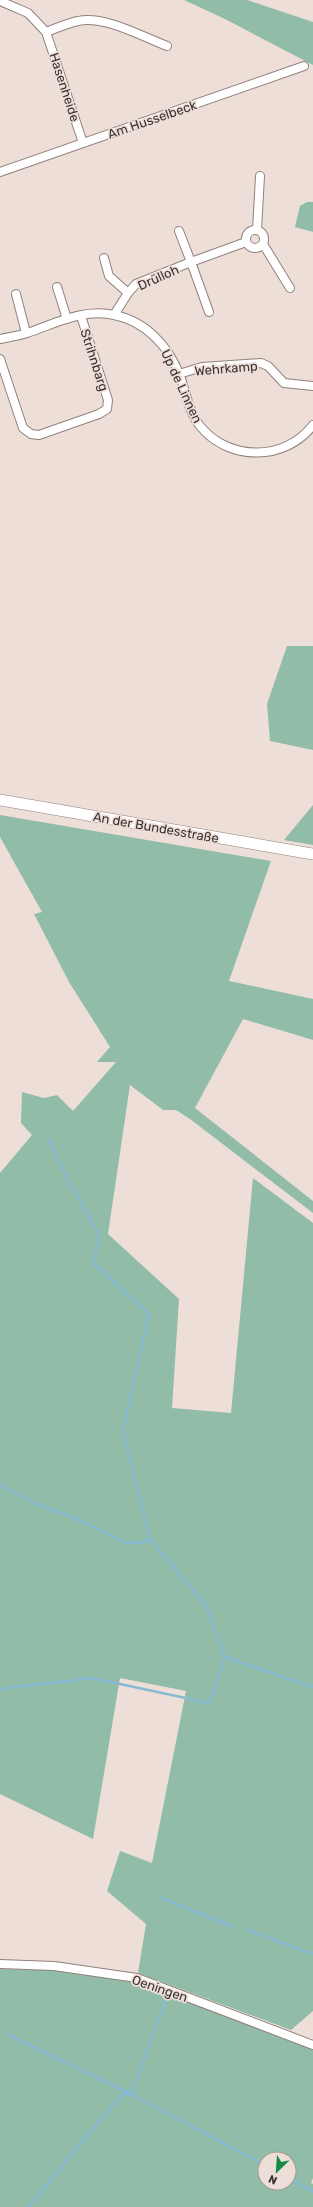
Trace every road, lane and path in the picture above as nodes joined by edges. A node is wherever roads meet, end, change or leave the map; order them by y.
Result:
1 (0, 2) edge
2 (46, 32) junction
3 (167, 46) dead end
4 (304, 66) dead end
5 (83, 143) junction
6 (0, 172) edge
7 (260, 176) dead end
8 (257, 230) junction
9 (179, 231) dead end
10 (246, 242) junction
11 (263, 244) junction
12 (104, 258) dead end
13 (191, 262) junction
14 (57, 287) dead end
15 (290, 288) dead end
16 (16, 294) dead end
17 (128, 294) junction
18 (209, 312) dead end
19 (114, 315) junction
20 (81, 316) junction
21 (67, 319) junction
22 (26, 333) junction
23 (0, 339) edge
24 (0, 359) edge
25 (179, 374) junction
26 (313, 386) edge
27 (313, 425) edge
28 (0, 800) edge
29 (313, 854) edge
30 (0, 1964) edge
31 (313, 2045) edge

1 - 2 street, Hasenheide
2 - 3 street
2 - 5 street, Hasenheide
4 - 5 street, Am Husselbeck
5 - 6 street, Am Husselbeck
7 - 8 street
8 - 10 street, Drülloh
8 - 11 street
9 - 13 street, Drülloh
10 - 11 street
10 - 13 street, Drülloh
11 - 15 street
12 - 17 street, Drülloh
13 - 17 street, Drülloh
13 - 18 street, Drülloh
14 - 21 street
16 - 22 street
17 - 19 street, Drülloh
19 - 20 street, Up de Linnen
19 - 25 street, Up de Linnen
20 - 21 street, Up de Linnen
20 - 24 street, Strihnbarg
21 - 22 street, Up de Linnen
22 - 23 street, Up de Linnen
25 - 26 street, Wehrkamp
25 - 27 street, Up de Linnen
28 - 29 main road, An der Bundesstraße
30 - 31 street, Oeningen

